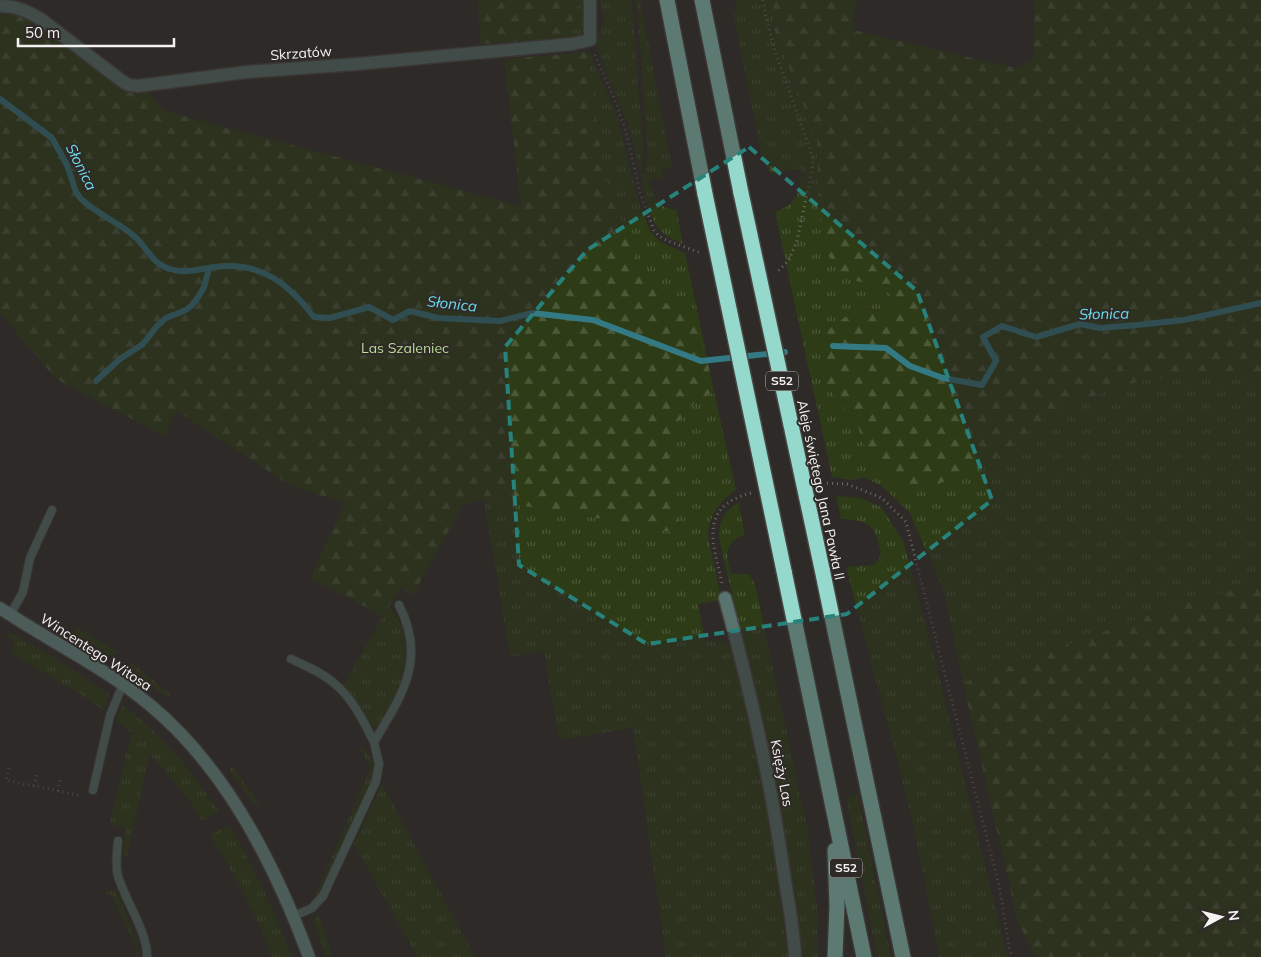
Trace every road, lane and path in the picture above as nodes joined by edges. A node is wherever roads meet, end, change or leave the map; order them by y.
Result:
1 (590, 0) edge
2 (667, 0) edge
3 (702, 0) edge
4 (763, 0) edge
5 (0, 6) edge
6 (774, 275) dead end
7 (821, 483) dead end
8 (760, 492) dead end
9 (52, 510) dead end
10 (726, 598) joint
11 (399, 605) dead end
12 (5, 611) edge
13 (291, 658) dead end
14 (123, 684) junction
15 (374, 742) junction
16 (9, 768) dead end
17 (37, 774) dead end
18 (60, 779) dead end
19 (828, 779) junction
20 (34, 786) junction
21 (58, 790) junction
22 (93, 790) joint
23 (118, 841) dead end
24 (294, 916) junction
25 (147, 957) edge
26 (309, 957) edge
27 (795, 957) edge
28 (835, 957) edge
29 (864, 957) edge
30 (903, 957) edge
31 (1013, 957) edge

1 - 5 street, Skrzatów
2 - 19 highway, S52, bridge
3 - 30 highway, Aleje świętego Jana Pawła II / S52, bridge
4 - 6 path
7 - 31 path
8 - 10 path
9 - 12 lane
10 - 27 street, Księży Las
11 - 15 lane
12 - 14 street, Wincentego Witosa
13 - 15 lane
14 - 22 lane
14 - 24 street, Wincentego Witosa
15 - 24 lane
16 - 20 path
17 - 20 path
18 - 21 path
19 - 28 highway
19 - 29 highway, S52
20 - 21 path
21 - 22 path
23 - 25 lane
24 - 26 street, Wincentego Witosa

